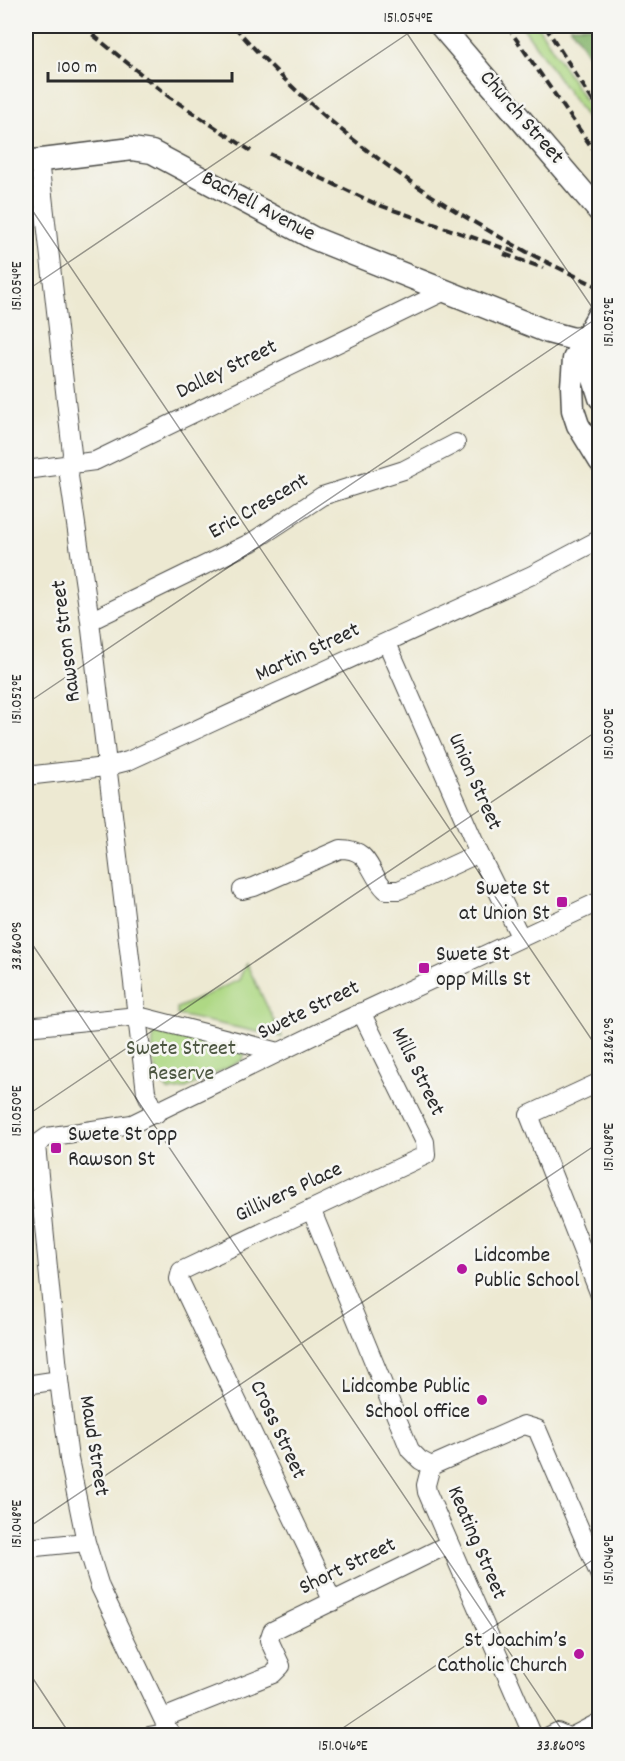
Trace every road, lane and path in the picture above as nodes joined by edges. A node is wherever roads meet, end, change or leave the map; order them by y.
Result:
1 (441, 26) edge
2 (32, 161) edge
3 (600, 212) edge
4 (443, 291) junction
5 (486, 306) junction
6 (594, 323) edge
7 (543, 330) junction
8 (600, 398) edge
9 (573, 410) junction
10 (456, 443) dead end
11 (600, 461) edge
12 (72, 465) junction
13 (26, 470) edge
14 (600, 539) edge
15 (90, 621) junction
16 (387, 643) junction
17 (105, 767) junction
18 (26, 776) edge
19 (479, 853) junction
20 (242, 890) dead end
21 (600, 901) edge
22 (521, 938) junction
23 (361, 1012) junction
24 (138, 1016) junction
25 (26, 1027) edge
26 (279, 1052) junction
27 (600, 1082) edge
28 (156, 1114) junction
29 (36, 1145) joint
30 (426, 1155) joint
31 (33, 1206) edge
32 (311, 1209) junction
33 (179, 1279) joint
34 (600, 1295) edge
35 (59, 1380) junction
36 (26, 1384) edge
37 (431, 1466) junction
38 (86, 1542) junction
39 (449, 1544) junction
40 (26, 1548) edge
41 (600, 1576) edge
42 (333, 1602) junction
43 (600, 1722) edge
44 (168, 1729) edge
45 (550, 1735) edge
46 (148, 1736) edge
47 (533, 1736) edge
48 (566, 1736) edge
49 (573, 1736) edge

1 - 3 main road, Church Street
2 - 4 main road, Bachell Avenue
2 - 12 street, Rawson Street
4 - 5 main road, Bachell Avenue
4 - 12 street, Dalley Street
5 - 6 main road, Bachell Avenue
5 - 7 main road, Bachell Avenue
6 - 7 main road, Bachell Avenue
6 - 8 main road
6 - 9 main road
7 - 9 main road
9 - 11 main road
10 - 15 street, Eric Crescent
12 - 13 street, Dalley Street
12 - 15 street, Rawson Street
14 - 16 street, Martin Street
15 - 17 street, Rawson Street
16 - 17 street, Martin Street
16 - 19 street, Union Street
17 - 18 street, Martin Street
17 - 24 street, Rawson Street
19 - 20 street
19 - 22 street, Union Street
21 - 22 street, Swete Street
22 - 23 street, Swete Street
23 - 26 street, Swete Street
23 - 30 street, Mills Street
24 - 25 street
24 - 26 street
24 - 28 street, Rawson Street
26 - 28 street, Swete Street
27 - 34 street
28 - 29 street, Swete Street
29 - 31 street, Maud Street
30 - 32 street, Gillivers Place
31 - 35 street, Maud Street
32 - 33 street, Gillivers Place
32 - 37 street, Keating Street
33 - 42 street, Cross Street
35 - 36 street
35 - 38 street, Maud Street
37 - 39 street, Keating Street
37 - 41 street
38 - 40 street
38 - 44 street, Maud Street
39 - 42 street, Short Street
39 - 47 street, Keating Street
42 - 44 street, Short Street
43 - 49 street
44 - 46 street
45 - 48 street

